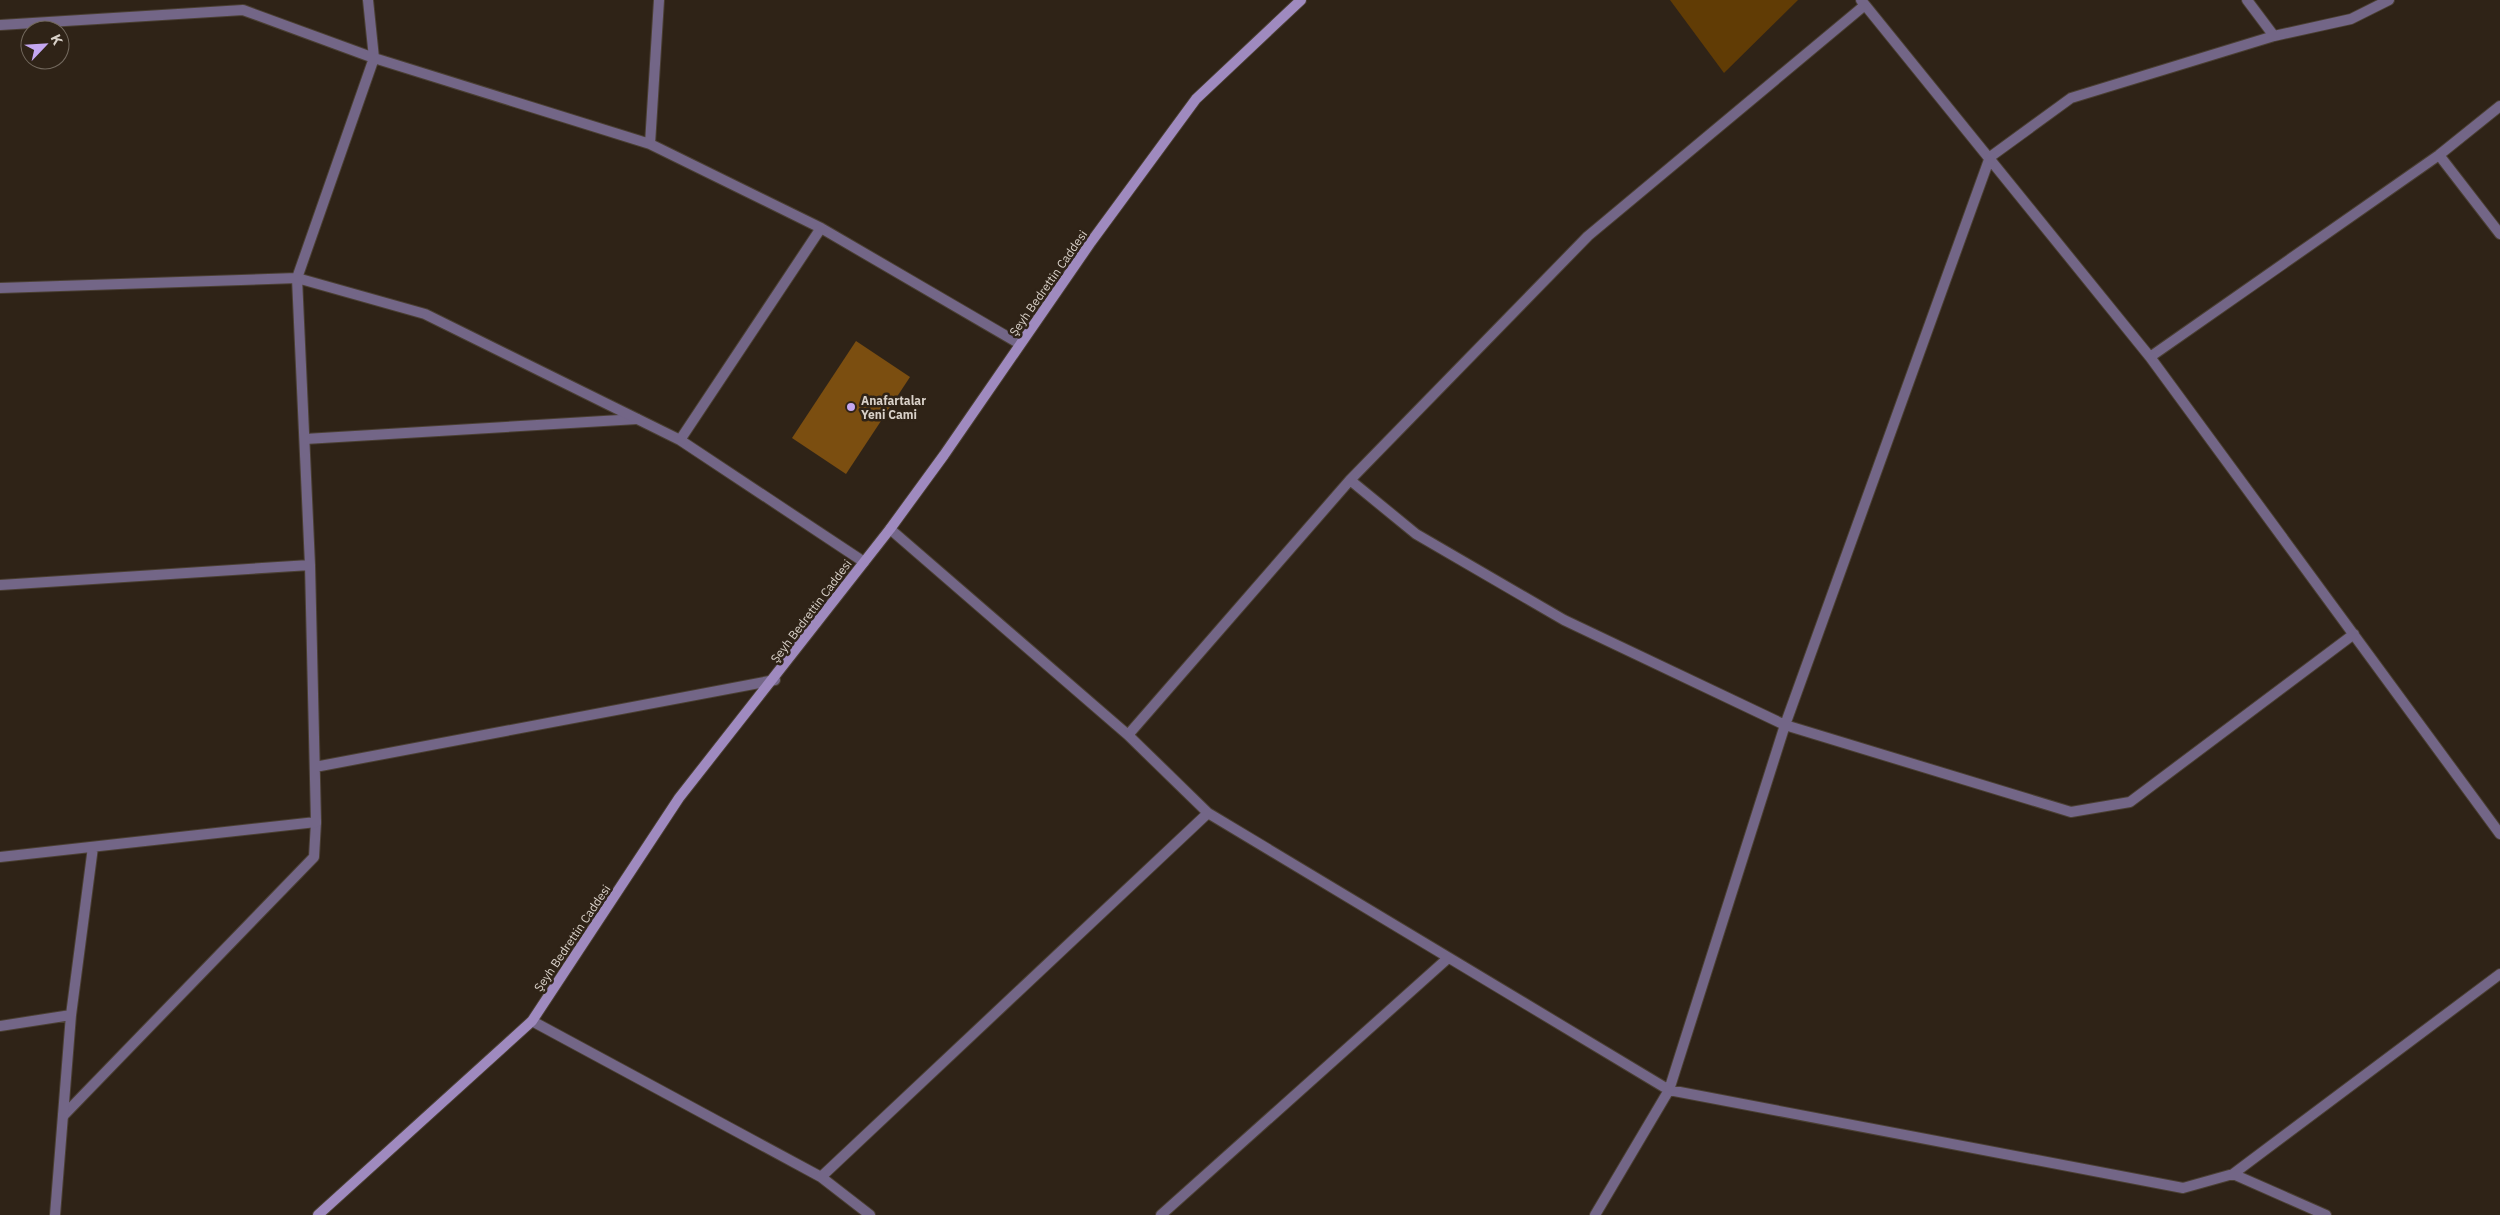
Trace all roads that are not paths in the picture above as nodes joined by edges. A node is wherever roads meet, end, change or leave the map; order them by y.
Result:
1 (368, 0) edge
2 (659, 0) edge
3 (1301, 0) edge
4 (2247, 0) edge
5 (2389, 0) edge
6 (1863, 3) edge
7 (0, 25) edge
8 (2274, 36) junction
9 (374, 58) junction
10 (2500, 106) edge
11 (650, 144) junction
12 (2439, 155) junction
13 (1990, 156) junction
14 (821, 228) junction
15 (2500, 234) edge
16 (298, 278) junction
17 (0, 288) edge
18 (1020, 344) junction
19 (2150, 357) junction
20 (637, 419) junction
21 (304, 439) junction
22 (680, 440) junction
23 (1350, 480) junction
24 (890, 529) junction
25 (864, 562) junction
26 (310, 565) junction
27 (0, 585) edge
28 (2354, 634) junction
29 (774, 680) junction
30 (1785, 725) junction
31 (1128, 735) junction
32 (315, 766) junction
33 (1208, 813) junction
34 (316, 822) junction
35 (2500, 834) edge
36 (93, 847) junction
37 (0, 857) edge
38 (1447, 958) junction
39 (2500, 974) edge
40 (71, 1015) junction
41 (532, 1021) junction
42 (0, 1026) edge
43 (1669, 1090) junction
44 (63, 1116) junction
45 (2233, 1174) junction
46 (821, 1177) junction
47 (2310, 1212) edge
48 (55, 1215) edge
49 (318, 1215) edge
50 (870, 1215) edge
51 (1161, 1215) edge
52 (1595, 1215) edge
53 (2326, 1215) edge

1 - 9 street
2 - 11 street
3 - 18 main road, Şeyh Bedrettin Caddesi
4 - 8 street
5 - 8 street
6 - 13 street
6 - 23 street
7 - 9 street
8 - 13 street
9 - 11 street
9 - 16 street
10 - 12 street
11 - 14 street
12 - 15 street
12 - 19 street
13 - 19 street
13 - 30 street
14 - 18 street
14 - 22 street
16 - 17 street
16 - 20 street
16 - 21 street
18 - 24 main road, Şeyh Bedrettin Caddesi
19 - 28 street
20 - 21 street
20 - 22 street
21 - 26 street
22 - 25 street
23 - 30 street
23 - 31 street
24 - 25 main road, Şeyh Bedrettin Caddesi
24 - 31 street
25 - 29 main road, Şeyh Bedrettin Caddesi
26 - 27 street
26 - 32 street
28 - 30 street
28 - 35 street
29 - 32 street
29 - 41 main road, Şeyh Bedrettin Caddesi
30 - 43 street
31 - 33 street
32 - 34 street
33 - 38 street
33 - 46 street
34 - 36 street
34 - 44 street
36 - 37 street
36 - 40 street
38 - 43 street
38 - 51 street
39 - 45 street
40 - 42 street
40 - 44 street
41 - 46 street
41 - 49 main road, Şeyh Bedrettin Caddesi
43 - 45 street
43 - 52 street
44 - 48 street
45 - 47 street
46 - 50 street
47 - 53 street

